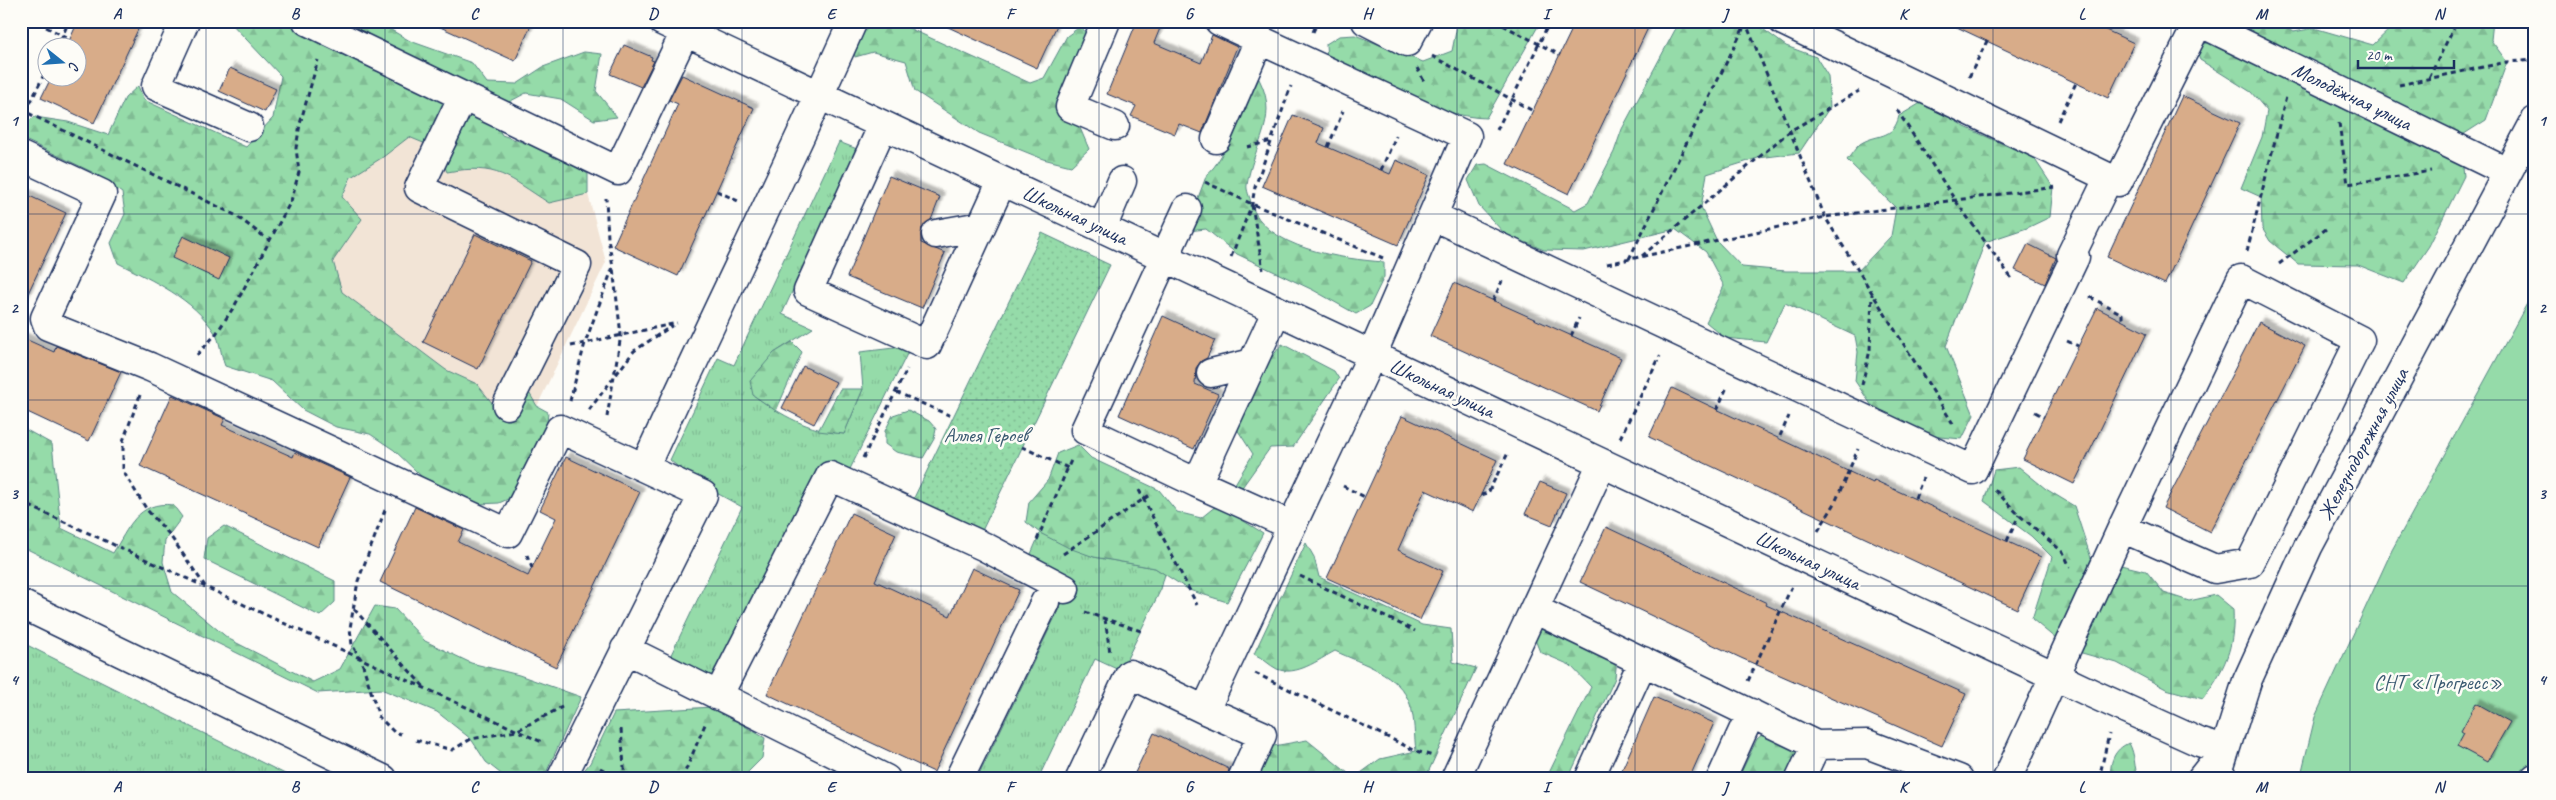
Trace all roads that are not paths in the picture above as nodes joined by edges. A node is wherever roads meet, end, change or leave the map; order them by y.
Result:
1 (185, 21) edge
2 (853, 21) edge
3 (1106, 21) edge
4 (1219, 21) edge
5 (1366, 21) edge
6 (1783, 21) edge
7 (2199, 22) edge
8 (318, 26) edge
9 (674, 27) edge
10 (1413, 32) edge
11 (1258, 40) junction
12 (820, 95) junction
13 (463, 96) junction
14 (883, 125) junction
15 (2534, 125) edge
16 (1115, 126) dead end
17 (249, 127) dead end
18 (1216, 139) dead end
19 (21, 156) edge
20 (2507, 172) junction
21 (2109, 177) junction
22 (1002, 181) junction
23 (1122, 181) dead end
24 (1187, 209) dead end
25 (1433, 216) junction
26 (981, 226) junction
27 (1102, 228) junction
28 (936, 234) dead end
29 (1165, 258) junction
30 (1277, 310) junction
31 (1372, 355) junction
32 (1252, 364) junction
33 (1211, 373) dead end
34 (507, 405) dead end
35 (1602, 463) junction
36 (645, 466) junction
37 (1186, 477) junction
38 (1290, 525) junction
39 (2122, 528) junction
40 (21, 604) edge
41 (1534, 609) junction
42 (625, 649) junction
43 (1643, 661) junction
44 (2054, 676) junction
45 (713, 706) junction
46 (1205, 710) junction
47 (1751, 713) junction
48 (1816, 745) junction
49 (2224, 750) junction
50 (566, 767) edge
51 (383, 779) edge
52 (886, 779) edge
53 (959, 779) edge
54 (1080, 779) edge
55 (1242, 779) edge
56 (1455, 779) edge
57 (1589, 779) edge
58 (1721, 779) edge
59 (1800, 779) edge
60 (1960, 779) edge
61 (2007, 779) edge
62 (2201, 779) edge
63 (2216, 779) edge

1 - 17 street
2 - 12 street
3 - 16 street
4 - 11 street
5 - 10 street
6 - 21 street
7 - 20 street, Молодёжная улица
7 - 21 street
8 - 13 street
9 - 12 street, Школьная улица
9 - 13 street
11 - 18 street
11 - 25 street
12 - 14 street, Школьная улица
12 - 36 street
13 - 34 street
14 - 22 street, Школьная улица
14 - 26 street
15 - 20 street, Железнодорожная улица
19 - 36 street
20 - 49 street, Железнодорожная улица
21 - 25 street
22 - 26 street
22 - 27 street, Школьная улица
23 - 27 street
24 - 29 street
25 - 31 street
26 - 28 street
27 - 29 street, Школьная улица
29 - 30 street, Школьная улица
29 - 37 street
30 - 31 street, Школьная улица
30 - 32 street
31 - 35 street, Школьная улица
31 - 38 street
32 - 33 street
32 - 37 street
35 - 41 street
35 - 44 street, Школьная улица
36 - 42 street
37 - 38 street
38 - 46 street
39 - 39 street
39 - 44 street
40 - 51 street
41 - 43 street
41 - 56 street
42 - 45 street
42 - 50 street
43 - 47 street
43 - 57 street
44 - 49 street, Школьная улица
44 - 61 street
45 - 52 street
45 - 53 street
46 - 54 street
46 - 55 street
47 - 48 street
47 - 58 street
48 - 59 street
48 - 60 street
49 - 62 street
49 - 63 street, Железнодорожная улица

